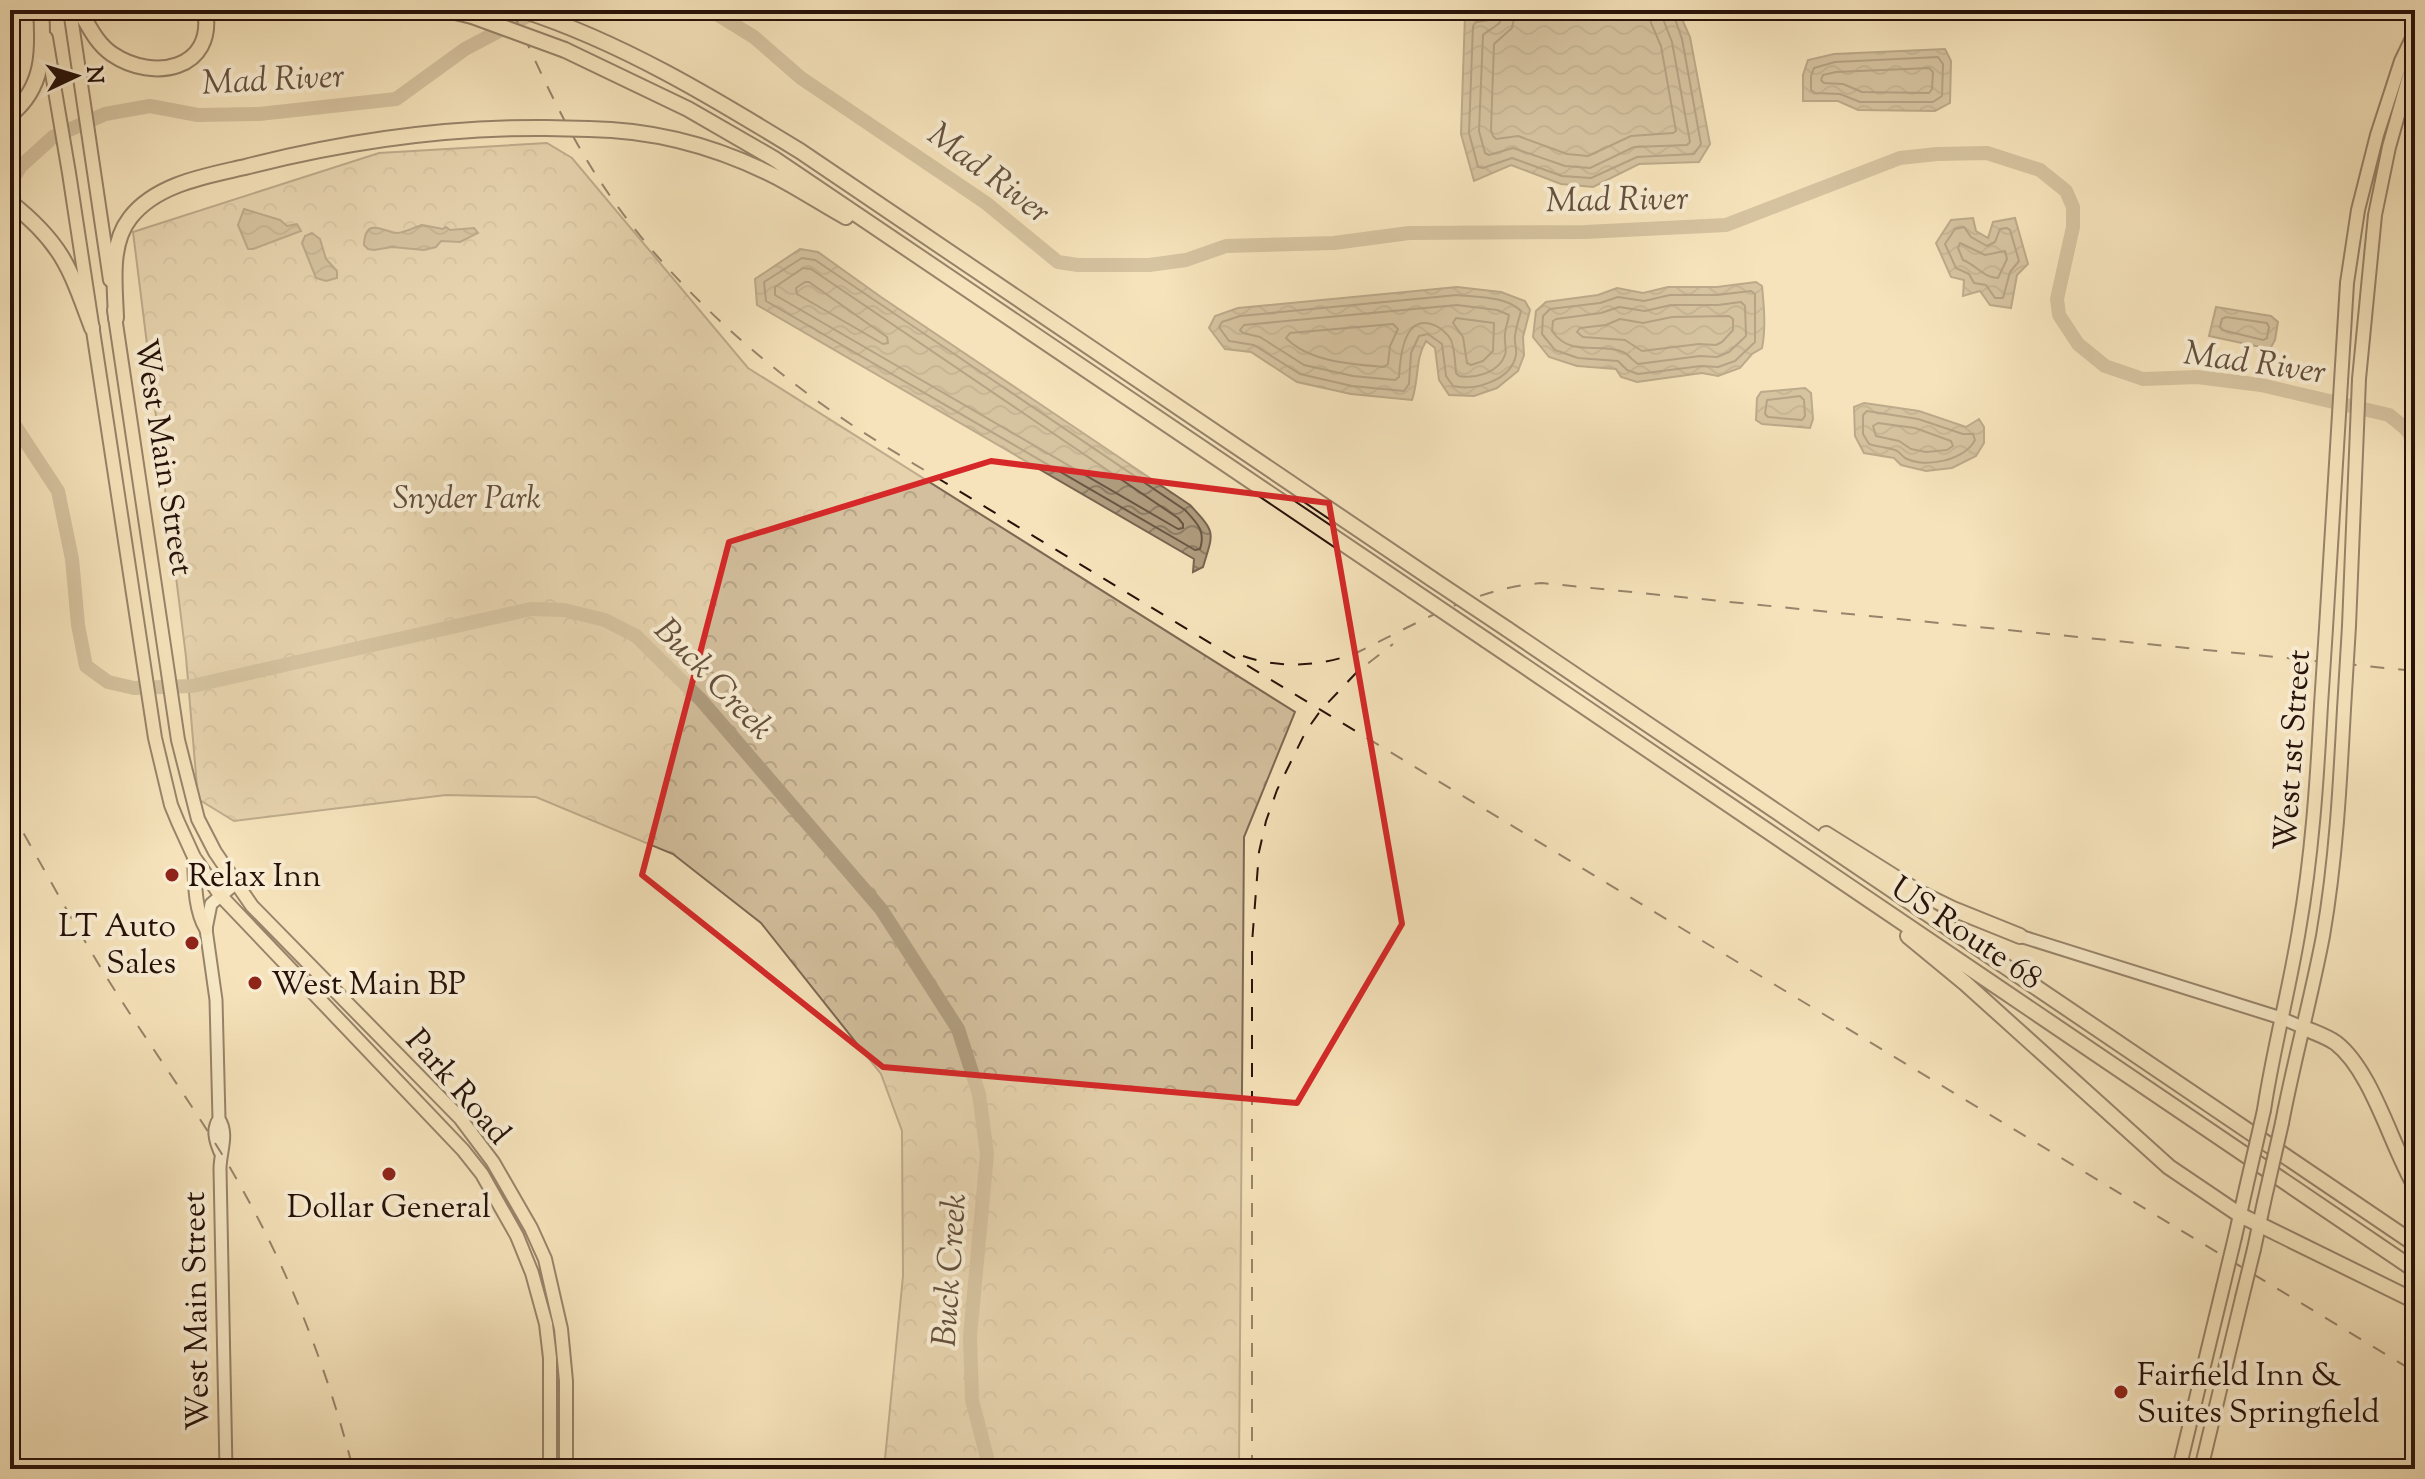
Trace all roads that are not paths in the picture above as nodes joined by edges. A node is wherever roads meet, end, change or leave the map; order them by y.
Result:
1 (70, 10) edge
2 (79, 10) edge
3 (205, 10) edge
4 (447, 10) edge
5 (522, 10) edge
6 (41, 12) edge
7 (2415, 32) edge
8 (2415, 55) edge
9 (10, 115) edge
10 (10, 202) edge
11 (930, 263) junction
12 (116, 318) junction
13 (92, 328) junction
14 (1739, 786) junction
15 (194, 857) junction
16 (235, 884) junction
17 (1860, 893) junction
18 (220, 895) junction
19 (206, 929) junction
20 (2020, 936) joint
21 (2281, 1018) junction
22 (2302, 1027) junction
23 (2415, 1186) edge
24 (2240, 1215) junction
25 (2259, 1224) junction
26 (2415, 1244) edge
27 (2415, 1270) edge
28 (2415, 1301) edge
29 (226, 1469) edge
30 (550, 1469) edge
31 (566, 1469) edge
32 (2179, 1469) edge
33 (2201, 1469) edge

1 - 12 main road, West Main Street
2 - 3 highway
4 - 11 highway, bridge
5 - 14 highway, US Route 68, bridge
6 - 9 highway
6 - 13 main road, West Main Street
7 - 21 main road, West 1st Street, bridge
8 - 22 main road, West 1st Street, bridge
10 - 13 highway
11 - 12 highway, bridge
11 - 17 highway, US Route 68, bridge
12 - 16 main road, West Main Street
13 - 15 main road, West Main Street
14 - 20 highway
14 - 26 highway, US Route 68
15 - 18 main road, West Main Street
15 - 19 main road
16 - 18 street
16 - 31 main road, Park Road
17 - 24 highway
17 - 27 highway, US Route 68
18 - 19 street
18 - 30 main road, Park Road
19 - 29 street, West Main Street
20 - 21 street
21 - 22 street
21 - 24 main road, West 1st Street, bridge
22 - 23 highway
22 - 25 main road, West 1st Street, bridge
24 - 25 highway
24 - 32 main road, West 1st Street, bridge
25 - 28 highway
25 - 33 main road, West 1st Street, bridge

